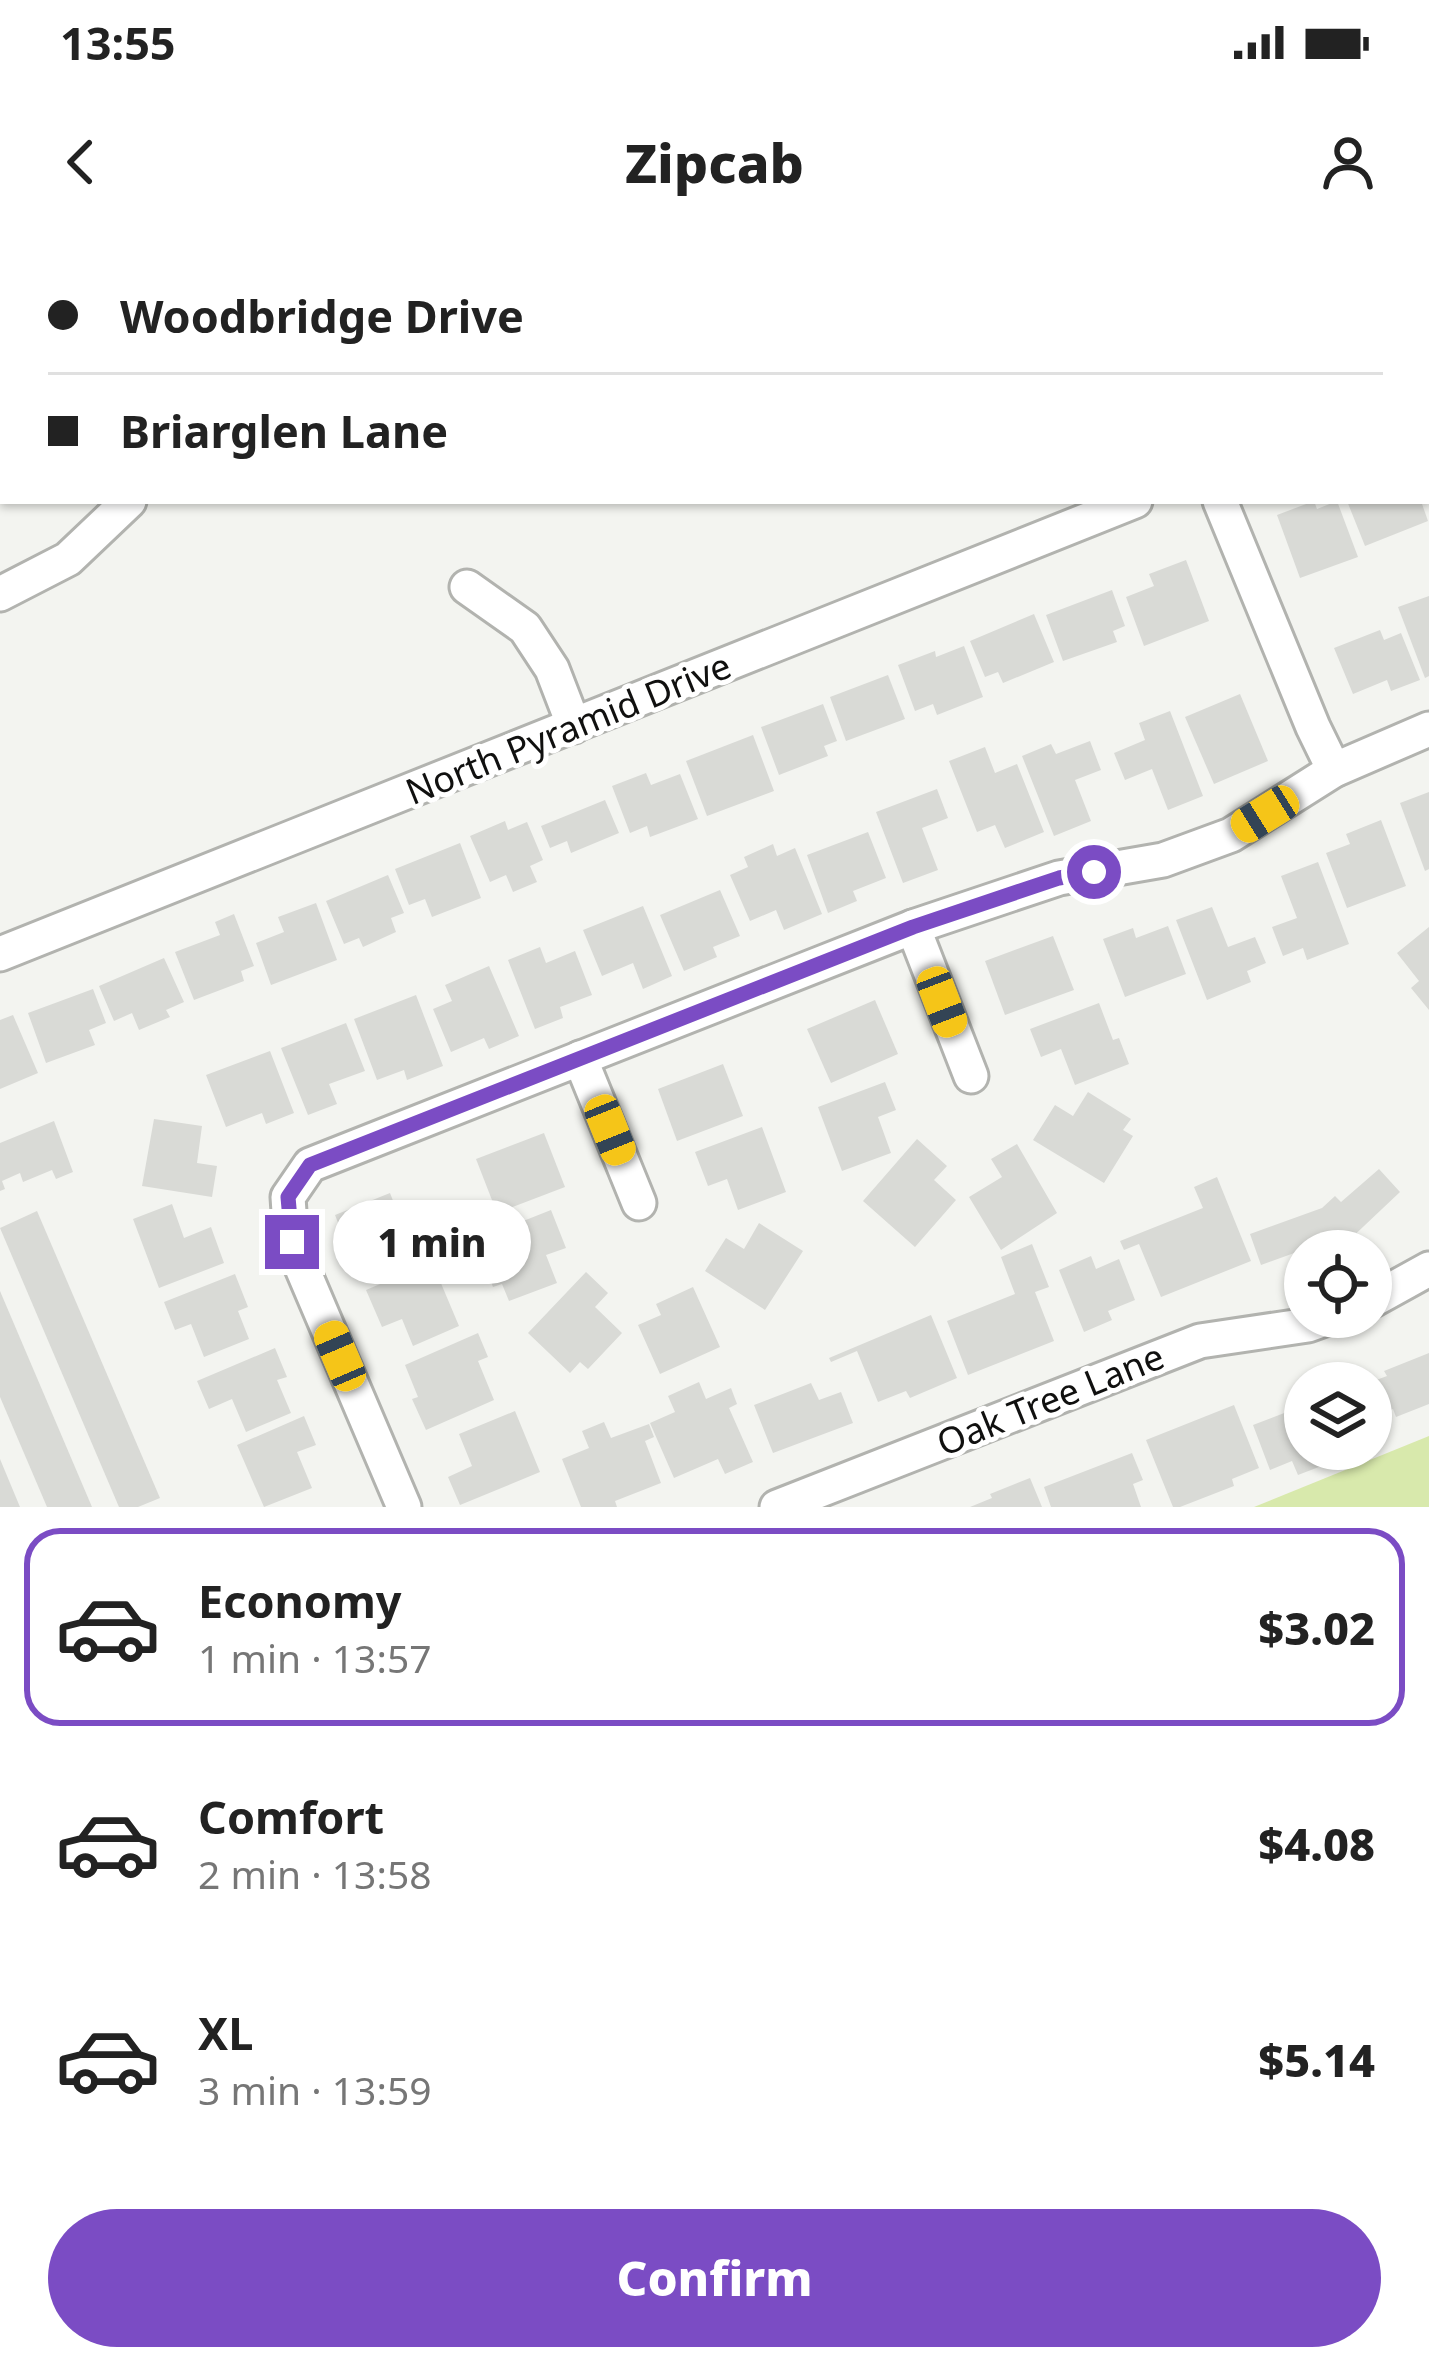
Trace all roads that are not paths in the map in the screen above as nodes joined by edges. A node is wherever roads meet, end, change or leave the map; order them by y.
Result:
1 (126, 504) edge
2 (1128, 504) edge
3 (1221, 504) edge
4 (467, 587) dead end
5 (0, 594) edge
6 (574, 726) junction
7 (1429, 729) edge
8 (1334, 770) junction
9 (913, 927) junction
10 (0, 954) edge
11 (580, 1058) junction
12 (971, 1076) dead end
13 (639, 1204) dead end
14 (1429, 1269) edge
15 (1392, 1289) edge
16 (1284, 1328) edge
17 (404, 1507) edge
18 (777, 1507) edge

1 - 5 street
2 - 6 street, North Pyramid Drive
3 - 8 street
4 - 6 street
6 - 10 street, North Pyramid Drive
7 - 8 street
8 - 9 street
9 - 11 street
9 - 12 street
11 - 13 street
11 - 17 street
14 - 15 street
16 - 18 street, Oak Tree Lane

